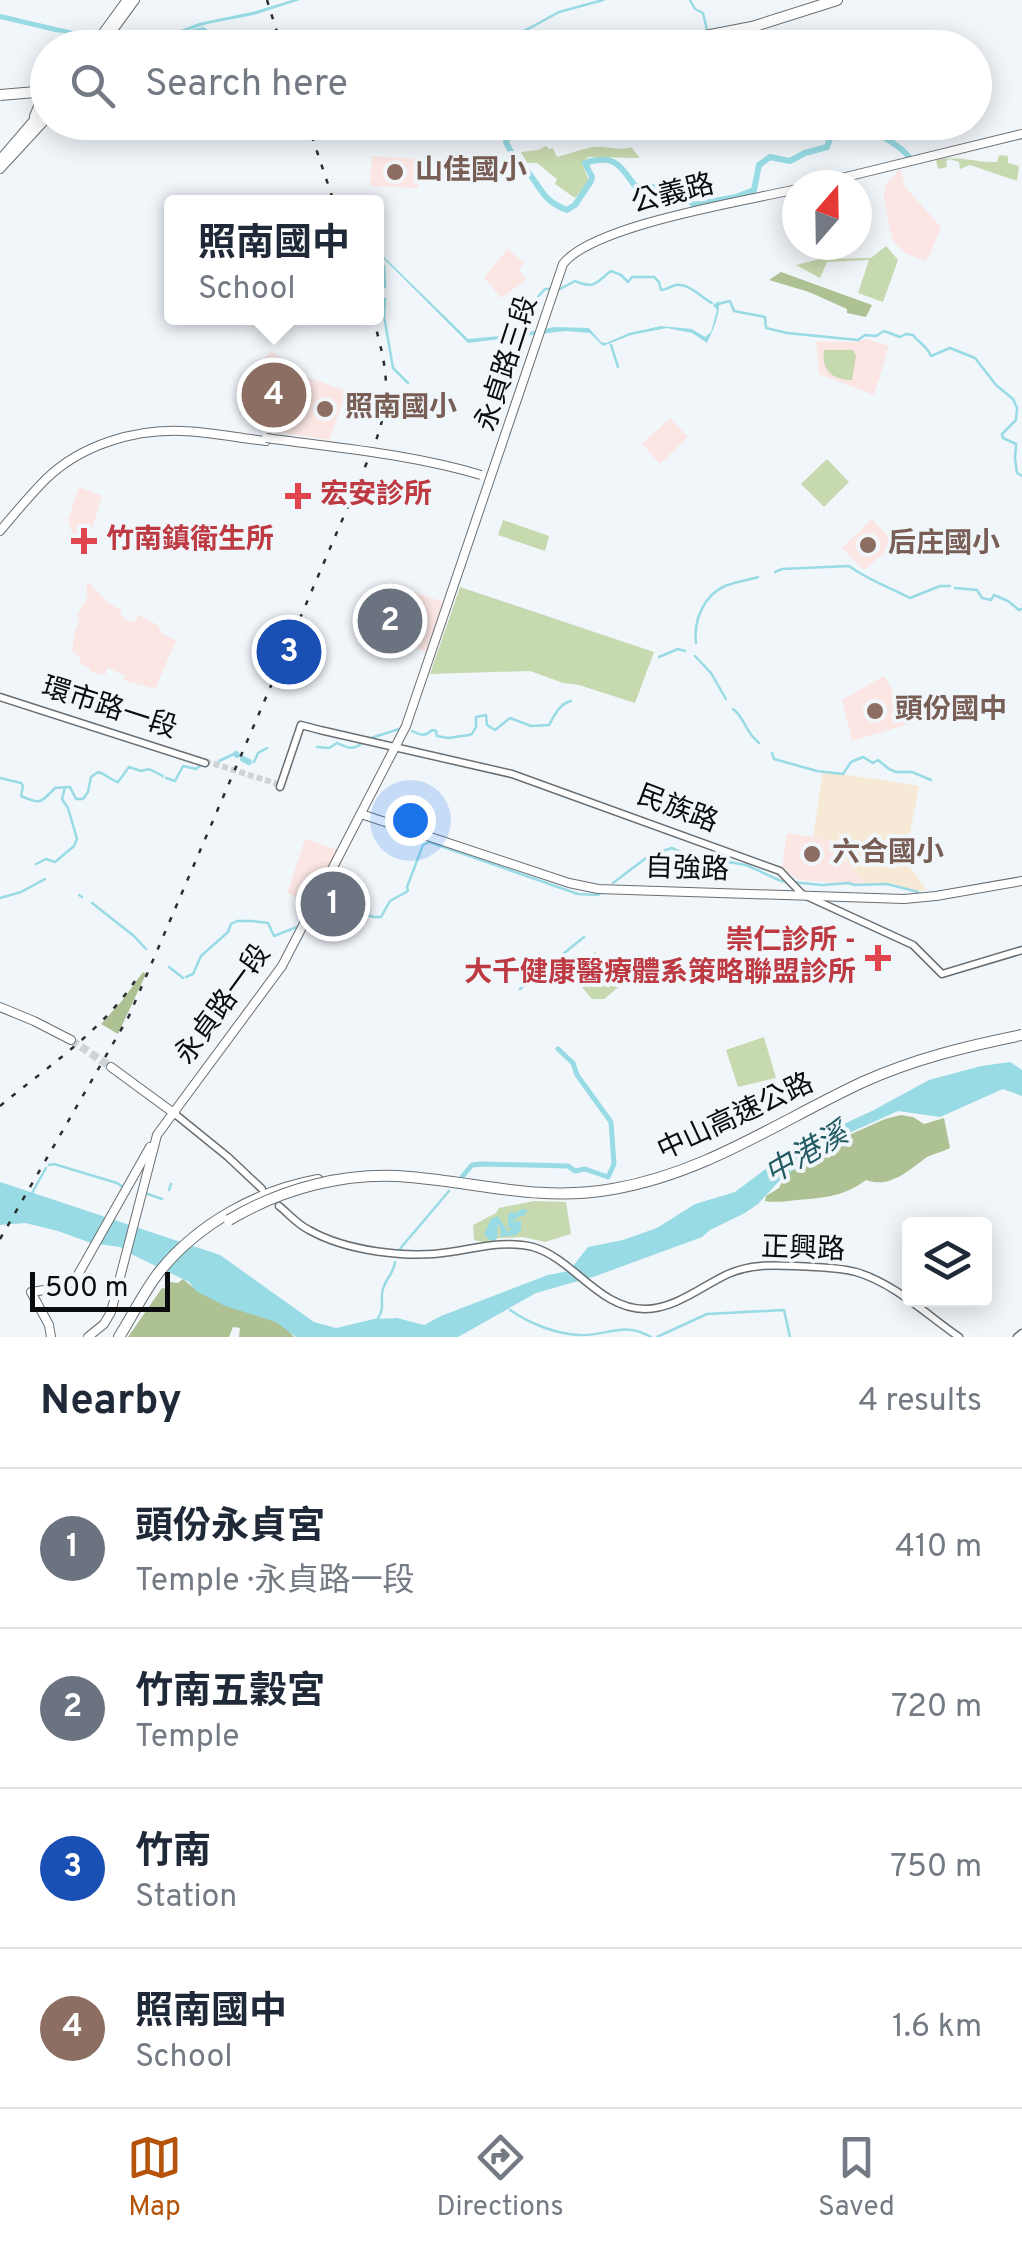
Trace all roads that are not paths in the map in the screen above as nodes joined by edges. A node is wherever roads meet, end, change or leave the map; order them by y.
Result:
1 (130, 0) edge
2 (837, 0) edge
3 (848, 0) edge
4 (752, 29) junction
5 (108, 30) edge
6 (746, 30) edge
7 (748, 30) edge
8 (30, 90) edge
9 (0, 93) edge
10 (30, 121) edge
11 (30, 123) edge
12 (30, 130) edge
13 (30, 130) edge
14 (1022, 136) edge
15 (4, 158) edge
16 (912, 163) junction
17 (872, 172) edge
18 (872, 173) edge
19 (782, 194) edge
20 (567, 260) joint
21 (492, 480) junction
22 (0, 528) edge
23 (0, 696) edge
24 (397, 747) junction
25 (205, 762) tunnel mouth
26 (281, 786) dead end
27 (371, 800) junction
28 (363, 812) junction
29 (378, 816) junction
30 (1022, 879) edge
31 (657, 890) junction
32 (807, 895) junction
33 (1022, 950) edge
34 (0, 1009) edge
35 (1022, 1033) edge
36 (70, 1041) tunnel mouth
37 (110, 1068) tunnel mouth
38 (182, 1103) junction
39 (160, 1105) junction
40 (173, 1114) junction
41 (185, 1124) junction
42 (165, 1126) junction
43 (157, 1134) junction
44 (149, 1170) junction
45 (131, 1182) junction
46 (146, 1182) junction
47 (261, 1190) dead end
48 (278, 1206) dead end
49 (226, 1218) junction
50 (150, 1289) junction
51 (51, 1337) edge
52 (90, 1337) edge
53 (122, 1337) edge
54 (957, 1337) edge

1 - 5 highway
2 - 4 highway
3 - 4 highway
4 - 6 highway
4 - 7 highway
8 - 9 highway, bridge
10 - 15 main road
11 - 15 highway
12 - 15 highway
13 - 15 main road
14 - 16 main road
16 - 17 main road
16 - 18 main road
19 - 20 main road, 公義路
20 - 21 main road, 永貞路三段
21 - 22 main road, bridge
21 - 24 main road, 永貞路三段
23 - 25 main road, 環市路一段
24 - 26 main road, 民族路
24 - 27 main road, 永貞路一段
24 - 28 main road, 永貞路一段
24 - 32 main road, 民族路
27 - 28 main road, 永貞路一段
27 - 29 main road
28 - 29 main road, 自強路
28 - 31 main road, 自強路
28 - 38 main road, 永貞路一段
29 - 31 main road, 自強路
30 - 32 main road, 自強路
31 - 32 main road, 自強路
32 - 33 main road, 民族路
34 - 36 main road
35 - 49 highway, 中山高速公路, bridge
35 - 49 highway, 中山高速公路, bridge
37 - 39 main road
38 - 39 main road
38 - 40 main road, 永貞路一段
38 - 41 main road
39 - 40 main road
39 - 42 main road
40 - 41 main road
40 - 42 main road, 永貞路一段
41 - 42 main road
41 - 47 main road
42 - 43 main road, 永貞路一段
42 - 44 main road, 永貞路一段
43 - 44 main road, 永貞路一段
43 - 45 main road
44 - 45 main road
44 - 46 main road, 永貞路一段
45 - 46 main road
45 - 51 main road
46 - 52 main road, 永貞路一段
48 - 54 main road, 正興路
49 - 50 highway
50 - 53 highway
50 - 53 highway

